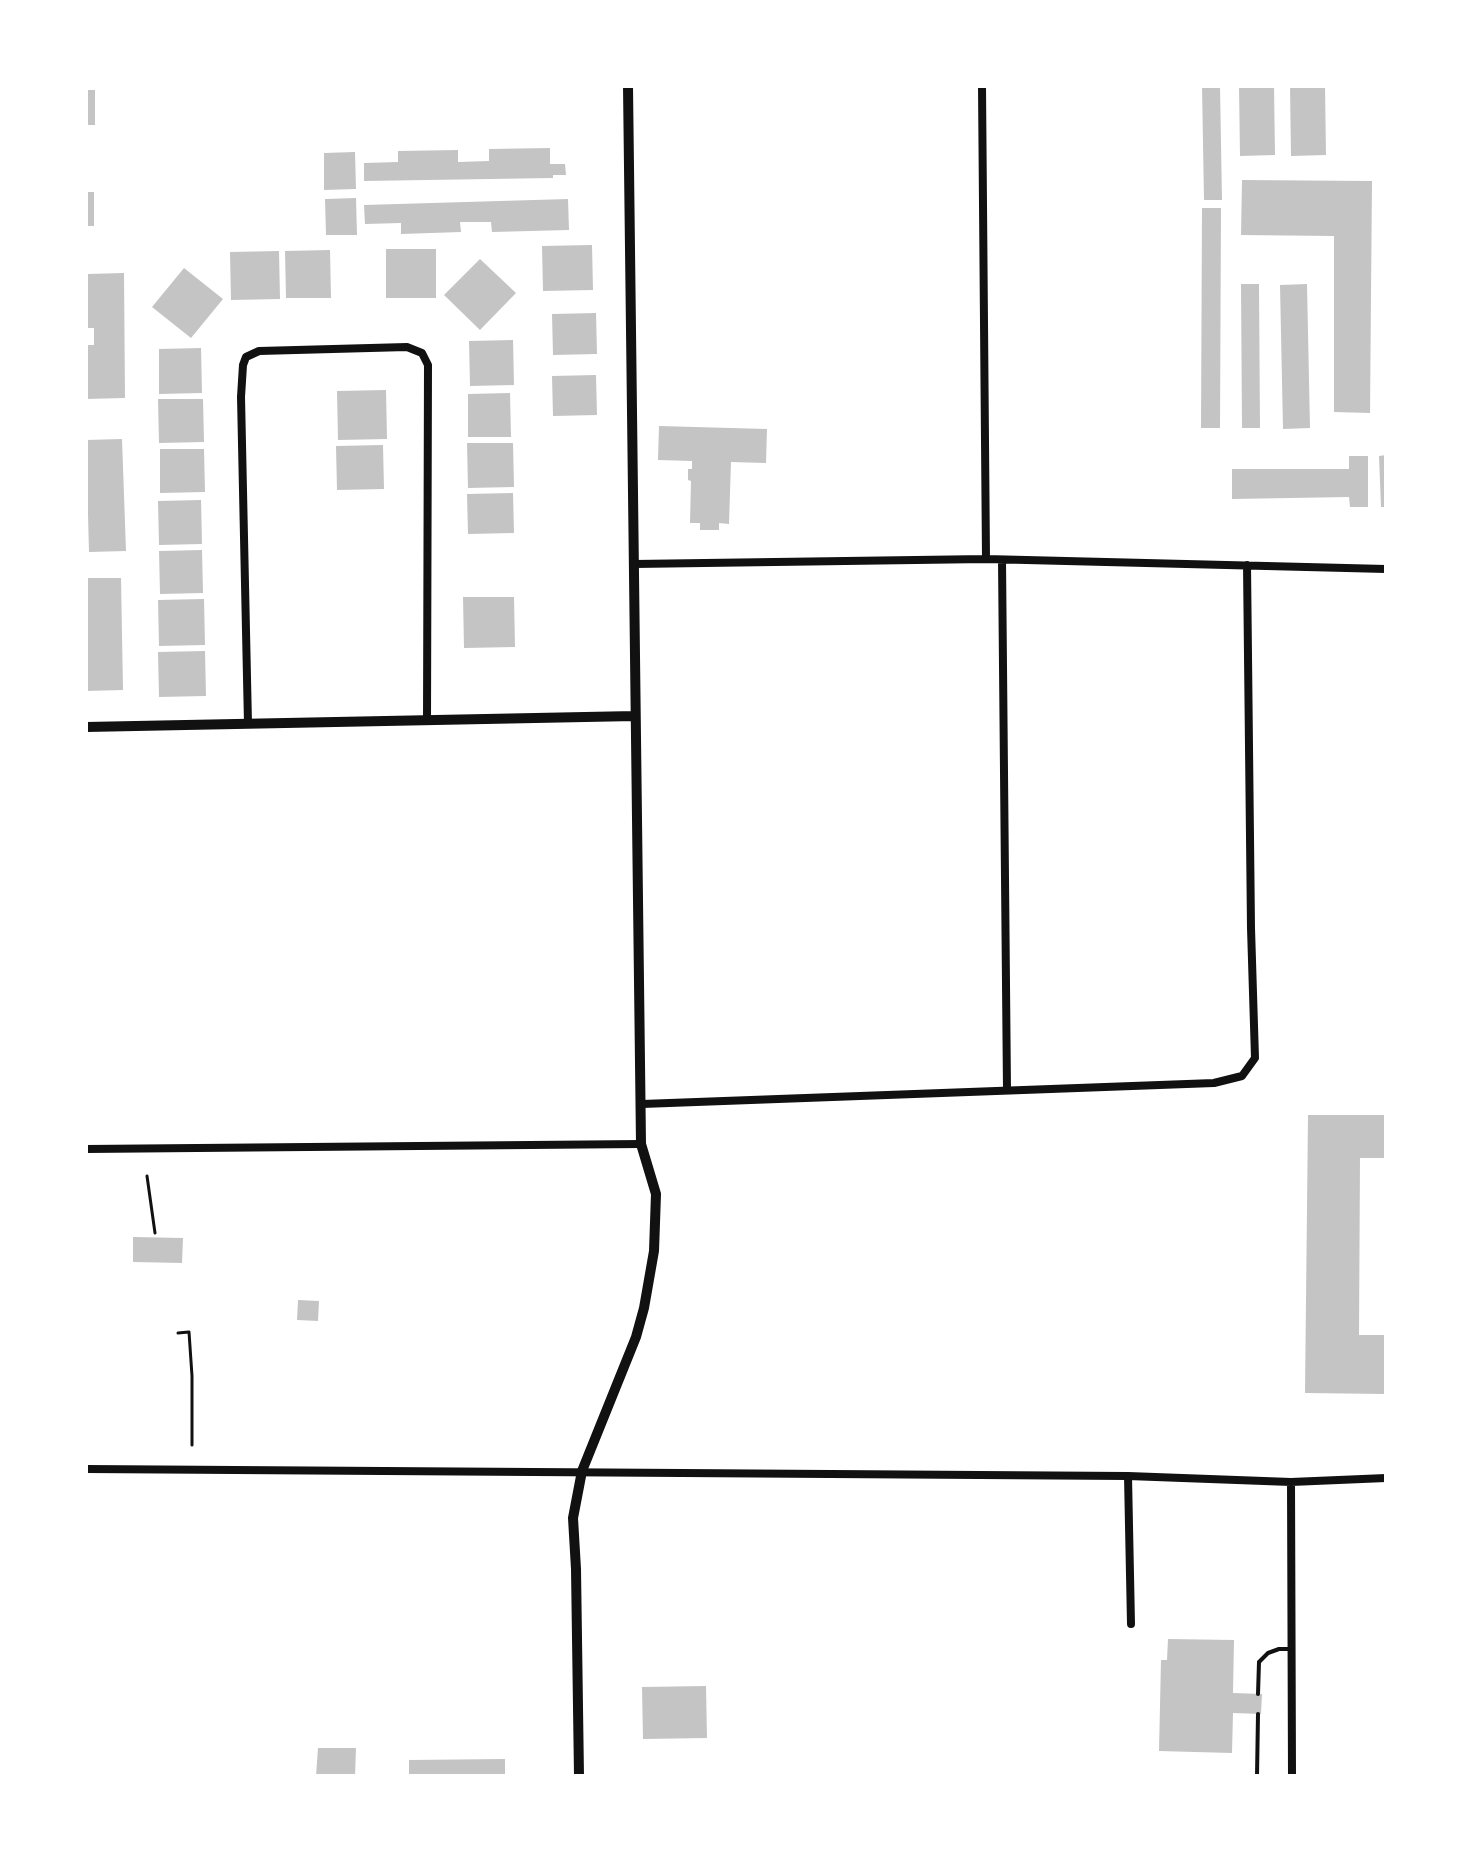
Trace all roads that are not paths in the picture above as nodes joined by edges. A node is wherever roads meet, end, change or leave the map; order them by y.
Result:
1 (628, 86) edge
2 (982, 86) edge
3 (986, 559) junction
4 (1002, 560) junction
5 (634, 564) junction
6 (1247, 565) junction
7 (1386, 569) edge
8 (635, 716) junction
9 (427, 720) junction
10 (248, 724) junction
11 (86, 727) edge
12 (1007, 1090) junction
13 (642, 1104) junction
14 (641, 1144) junction
15 (86, 1149) edge
16 (86, 1469) edge
17 (582, 1471) junction
18 (1128, 1476) junction
19 (1386, 1478) edge
20 (1291, 1482) junction
21 (1131, 1624) dead end
22 (1292, 1649) junction
23 (1258, 1694) dead end
24 (1258, 1714) dead end
25 (579, 1776) edge
26 (1257, 1776) edge
27 (1292, 1776) edge

1 - 5 street
2 - 3 street
3 - 4 street
3 - 5 street
4 - 6 street
4 - 12 street
5 - 8 street
6 - 7 street
6 - 12 street
8 - 9 street
8 - 13 street
9 - 10 street
9 - 10 street
10 - 11 street
12 - 13 street
13 - 14 street
14 - 15 street
14 - 17 street
16 - 17 street
17 - 18 street
17 - 25 street
18 - 20 street
18 - 21 street
19 - 20 street
20 - 22 street
22 - 23 lane
22 - 27 street
24 - 26 lane

